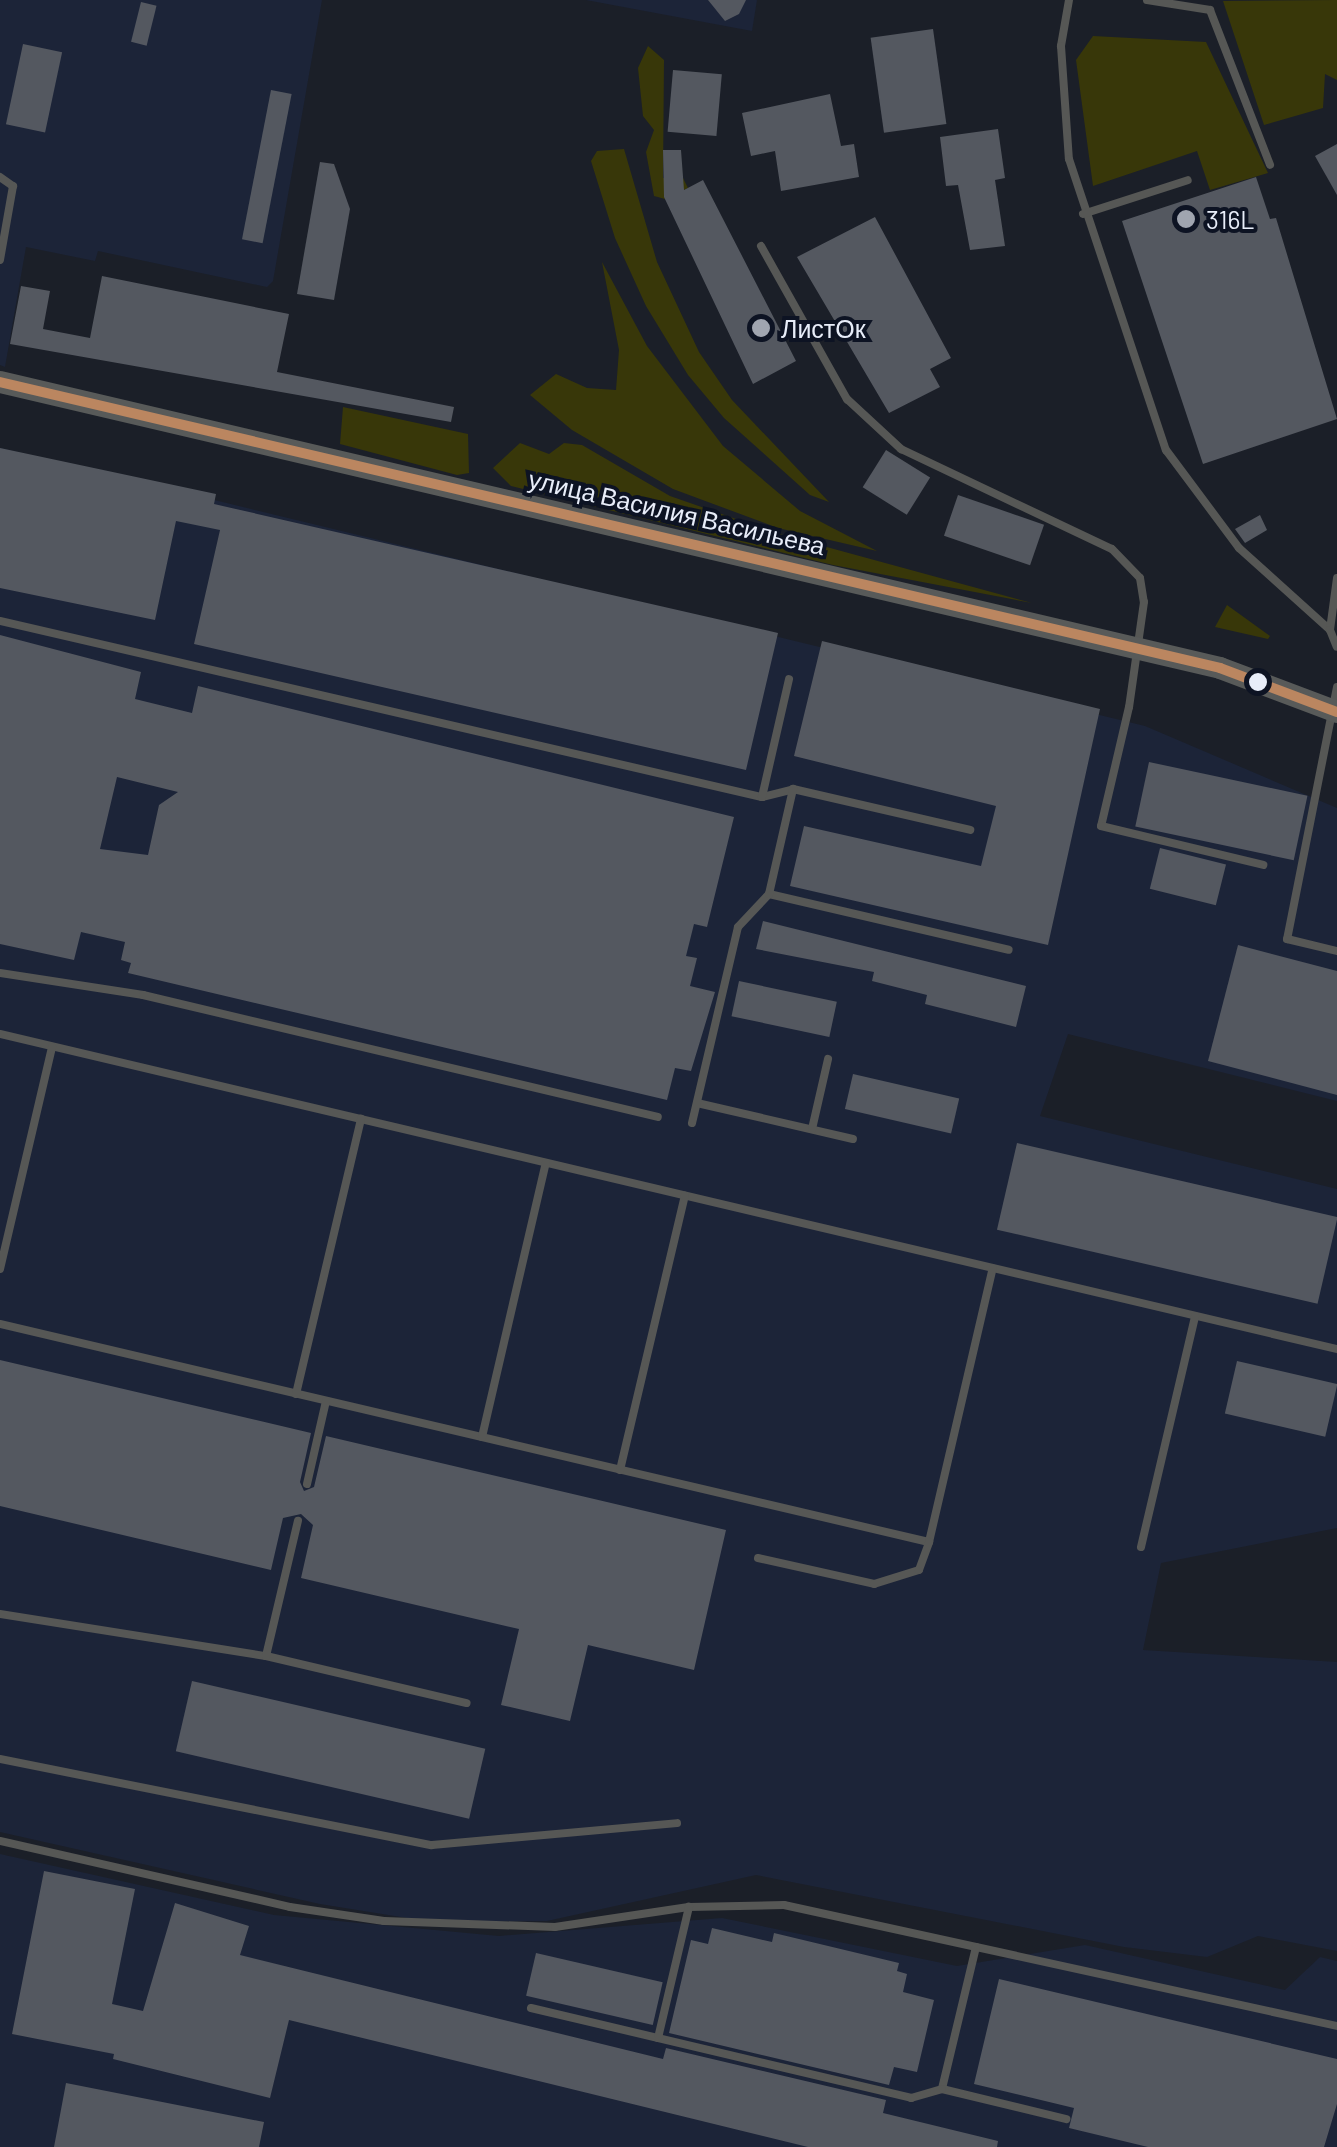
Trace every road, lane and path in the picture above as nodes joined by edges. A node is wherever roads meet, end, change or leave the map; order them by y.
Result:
1 (1069, 0) edge
2 (1148, 0) edge
3 (1195, 4) edge
4 (1270, 165) dead end
5 (0, 177) edge
6 (1188, 180) dead end
7 (1083, 214) junction
8 (761, 246) dead end
9 (0, 260) edge
10 (0, 382) edge
11 (1337, 578) edge
12 (0, 621) edge
13 (1333, 626) edge
14 (1337, 647) edge
15 (1138, 648) junction
16 (789, 678) dead end
17 (1336, 703) edge
18 (1323, 780) junction
19 (1337, 783) edge
20 (793, 789) junction
21 (762, 797) junction
22 (970, 830) dead end
23 (1263, 865) dead end
24 (768, 894) junction
25 (1008, 950) dead end
26 (1337, 951) edge
27 (0, 973) edge
28 (0, 1034) edge
29 (52, 1047) junction
30 (828, 1060) dead end
31 (697, 1102) junction
32 (658, 1117) dead end
33 (360, 1119) junction
34 (692, 1124) dead end
35 (812, 1129) junction
36 (853, 1138) dead end
37 (546, 1163) junction
38 (684, 1196) junction
39 (993, 1268) junction
40 (0, 1269) edge
41 (1196, 1316) junction
42 (0, 1324) edge
43 (1337, 1350) edge
44 (296, 1394) junction
45 (326, 1400) junction
46 (482, 1437) junction
47 (620, 1470) junction
48 (306, 1484) dead end
49 (298, 1521) dead end
50 (929, 1542) junction
51 (1141, 1547) dead end
52 (758, 1558) dead end
53 (0, 1614) edge
54 (266, 1656) junction
55 (468, 1703) dead end
56 (0, 1759) edge
57 (678, 1823) dead end
58 (0, 1841) edge
59 (689, 1908) junction
60 (976, 1947) junction
61 (530, 2008) dead end
62 (1337, 2026) edge
63 (658, 2038) junction
64 (942, 2089) junction
65 (1066, 2118) dead end

1 - 7 lane
2 - 3 lane
3 - 4 lane
5 - 9 lane
6 - 7 lane
7 - 13 lane
8 - 15 lane
10 - 15 main road, улица Василия Васильева
11 - 13 lane
12 - 21 lane
13 - 14 lane
15 - 17 main road, улица Василия Васильева
15 - 23 lane
16 - 21 lane
17 - 18 lane
18 - 19 lane
18 - 26 lane
20 - 21 lane
20 - 22 lane
20 - 24 lane
24 - 25 lane
24 - 31 lane
27 - 32 lane
28 - 29 lane
29 - 33 lane
29 - 40 lane
30 - 35 lane
31 - 34 lane
31 - 35 lane
33 - 37 lane
33 - 44 lane
35 - 36 lane
37 - 38 lane
37 - 46 lane
38 - 39 lane
38 - 47 lane
39 - 41 lane
39 - 50 lane
41 - 43 lane
41 - 51 lane
42 - 44 lane
44 - 45 lane
45 - 46 lane
45 - 48 lane
46 - 47 lane
47 - 50 lane
49 - 54 lane
50 - 52 lane
53 - 54 lane
54 - 55 lane
56 - 57 lane
58 - 59 lane
59 - 60 lane
59 - 63 lane
60 - 62 lane
60 - 64 lane
61 - 63 lane
63 - 64 lane
64 - 65 lane

